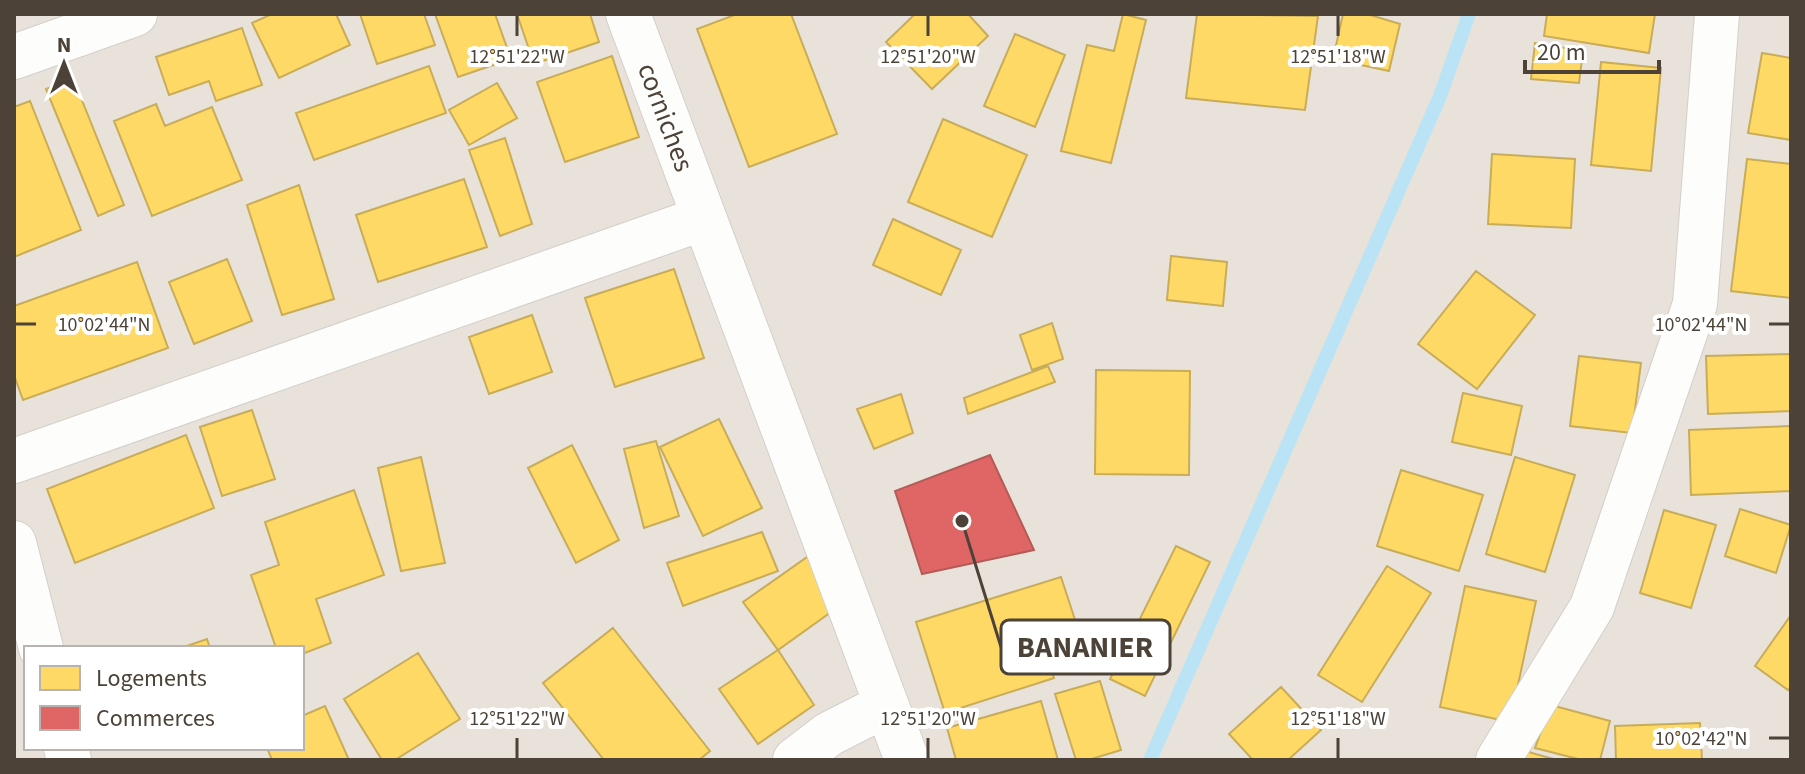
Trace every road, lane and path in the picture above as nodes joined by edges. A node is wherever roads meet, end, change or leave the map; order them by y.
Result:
1 (135, 14) edge
2 (628, 14) edge
3 (1717, 14) edge
4 (14, 57) edge
5 (704, 218) junction
6 (14, 461) edge
7 (14, 543) edge
8 (40, 646) edge
9 (886, 705) junction
10 (795, 760) edge
11 (907, 760) edge
12 (1498, 760) edge

1 - 4 street
2 - 5 street, corniches
3 - 12 street
5 - 6 street
5 - 9 street, corniches
7 - 8 street
9 - 10 street
9 - 11 street, corniches

